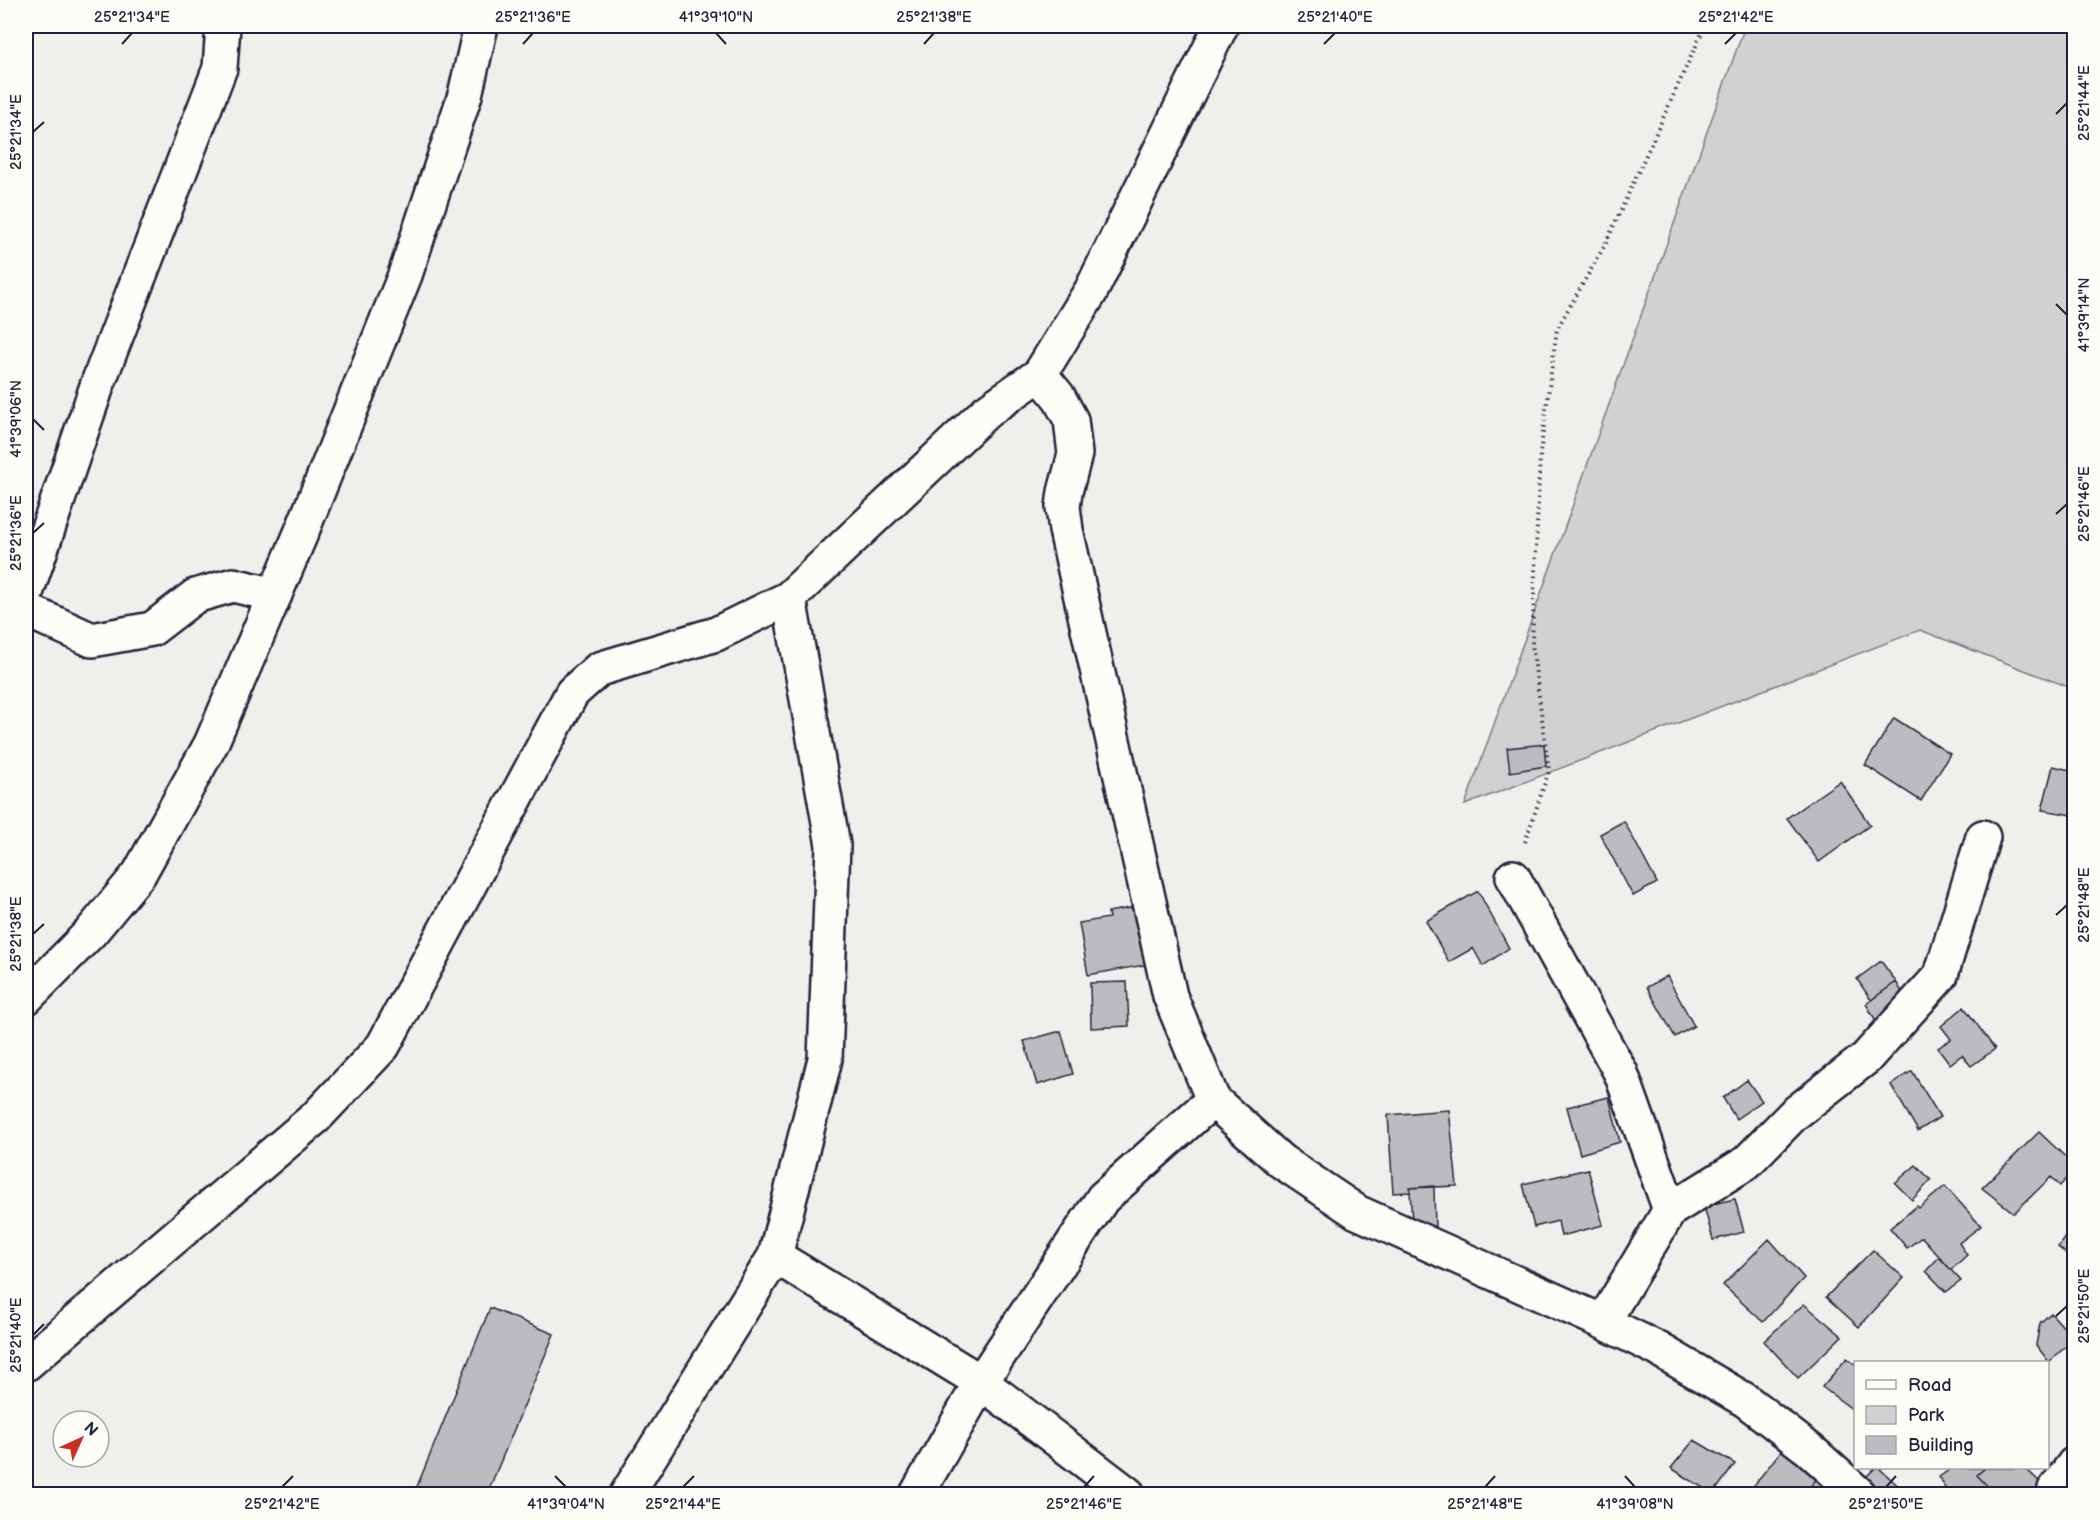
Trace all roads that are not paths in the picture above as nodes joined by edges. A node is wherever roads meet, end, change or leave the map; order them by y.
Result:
1 (223, 26) edge
2 (482, 26) edge
3 (1221, 26) edge
4 (1040, 374) junction
5 (26, 593) edge
6 (275, 595) junction
7 (789, 598) junction
8 (26, 610) edge
9 (1983, 837) dead end
10 (1513, 876) road end
11 (26, 998) edge
12 (1213, 1100) junction
13 (1670, 1210) junction
14 (776, 1256) junction
15 (1603, 1322) junction
16 (26, 1364) edge
17 (981, 1382) junction
18 (2074, 1464) edge
19 (627, 1494) edge
20 (917, 1494) edge
21 (1128, 1494) edge
22 (1859, 1494) edge
23 (2054, 1494) edge

1 - 5 street
2 - 6 street
3 - 4 street
4 - 7 street
4 - 12 street
6 - 8 street
6 - 11 street
7 - 14 street
7 - 16 street
9 - 13 street
10 - 13 street
12 - 15 street
12 - 17 street
13 - 15 street
14 - 17 street
14 - 19 street
15 - 22 street
17 - 20 street
17 - 21 street
18 - 23 street

